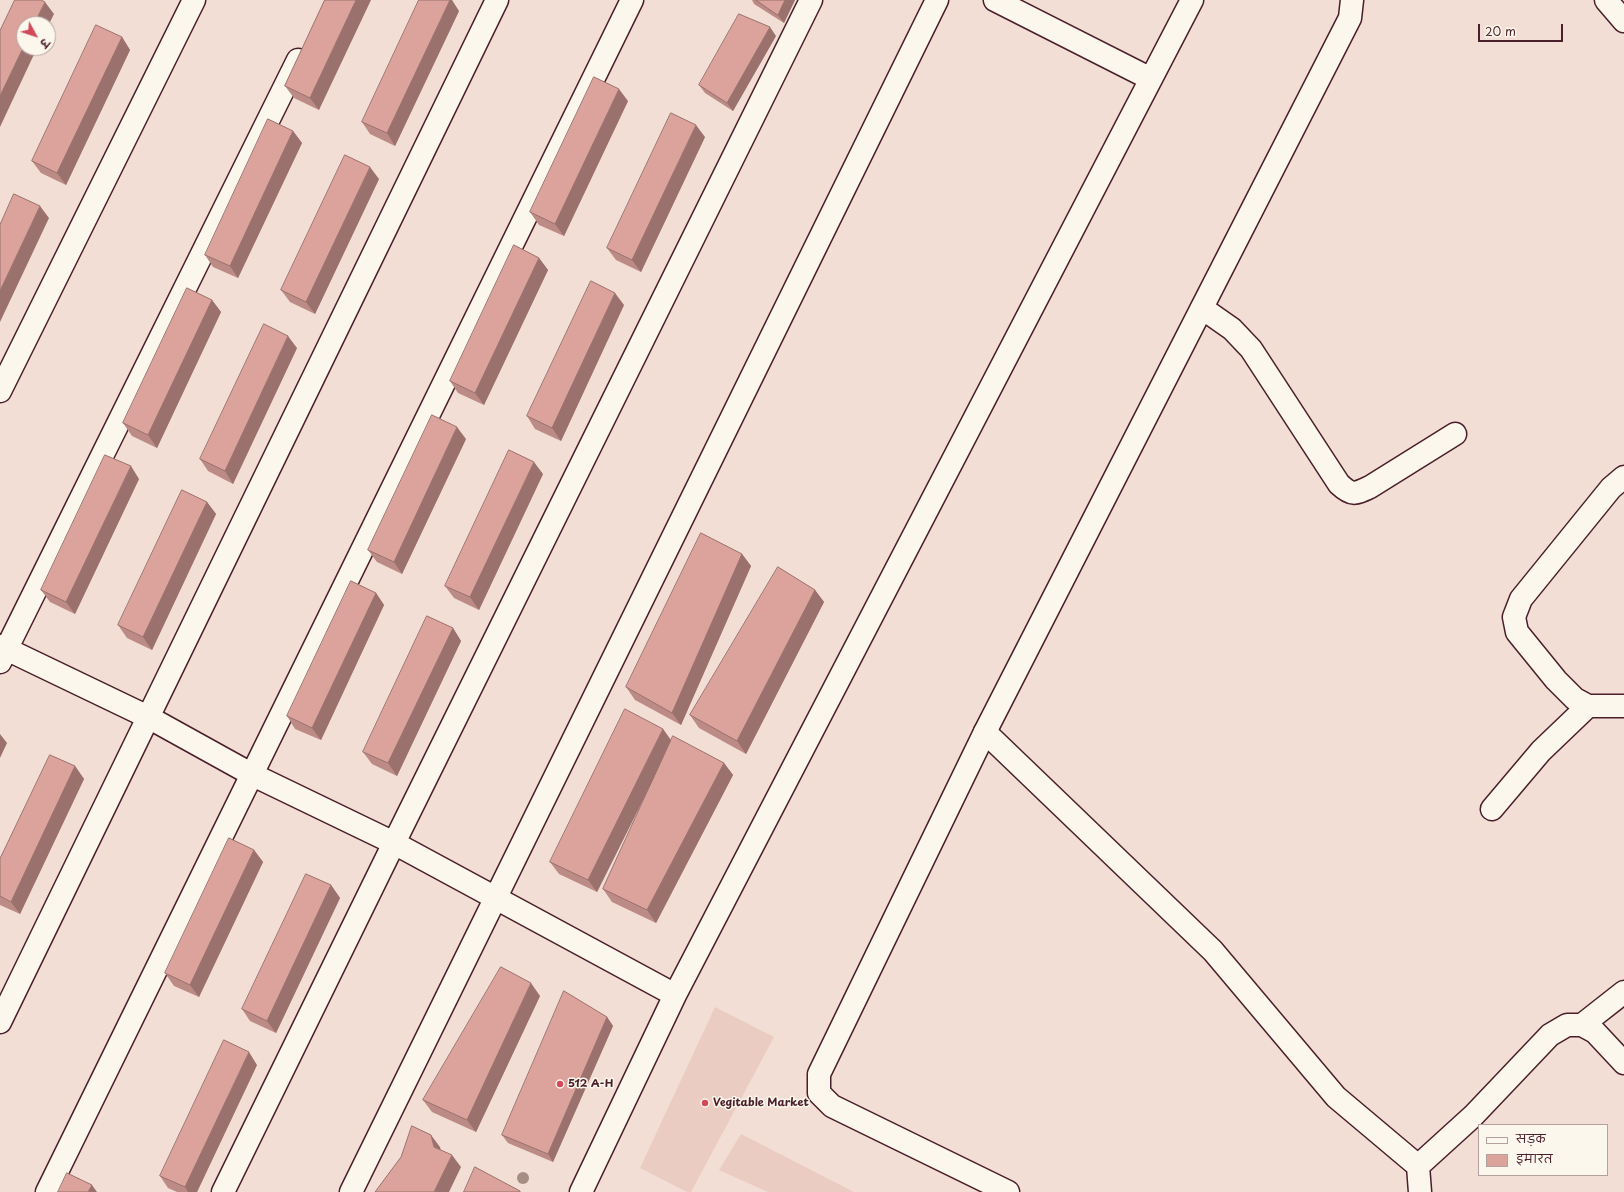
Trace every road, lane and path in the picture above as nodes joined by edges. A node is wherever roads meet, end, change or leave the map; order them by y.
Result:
1 (194, 0) edge
2 (497, 0) edge
3 (632, 0) edge
4 (811, 0) edge
5 (937, 0) edge
6 (995, 0) edge
7 (1192, 0) edge
8 (1352, 0) edge
9 (1606, 0) edge
10 (1624, 21) edge
11 (307, 43) edge
12 (1151, 79) junction
13 (1202, 308) junction
14 (0, 392) edge
15 (1455, 434) dead end
16 (1624, 477) edge
17 (2, 652) edge
18 (1588, 706) junction
19 (1624, 706) edge
20 (148, 717) junction
21 (985, 732) junction
22 (252, 774) junction
23 (1492, 809) dead end
24 (394, 843) junction
25 (496, 898) junction
26 (1624, 992) edge
27 (675, 995) junction
28 (0, 1022) edge
29 (1582, 1025) junction
30 (1624, 1063) edge
31 (1418, 1166) junction
32 (47, 1192) edge
33 (223, 1192) edge
34 (351, 1192) edge
35 (581, 1192) edge
36 (1008, 1192) edge
37 (1420, 1192) edge

1 - 14 street
2 - 20 street
3 - 22 street
4 - 24 street
5 - 25 street
6 - 12 street
7 - 12 street
8 - 13 street
9 - 10 street
11 - 17 street
12 - 27 street
13 - 15 street
13 - 21 street
16 - 18 street
17 - 20 street
18 - 19 street
18 - 23 street
20 - 22 street
20 - 28 street
21 - 31 street
21 - 36 street
22 - 24 street
22 - 32 street
24 - 25 street
24 - 33 street
25 - 27 street
25 - 34 street
26 - 29 street
27 - 35 street
29 - 30 street
29 - 31 street
31 - 37 street

